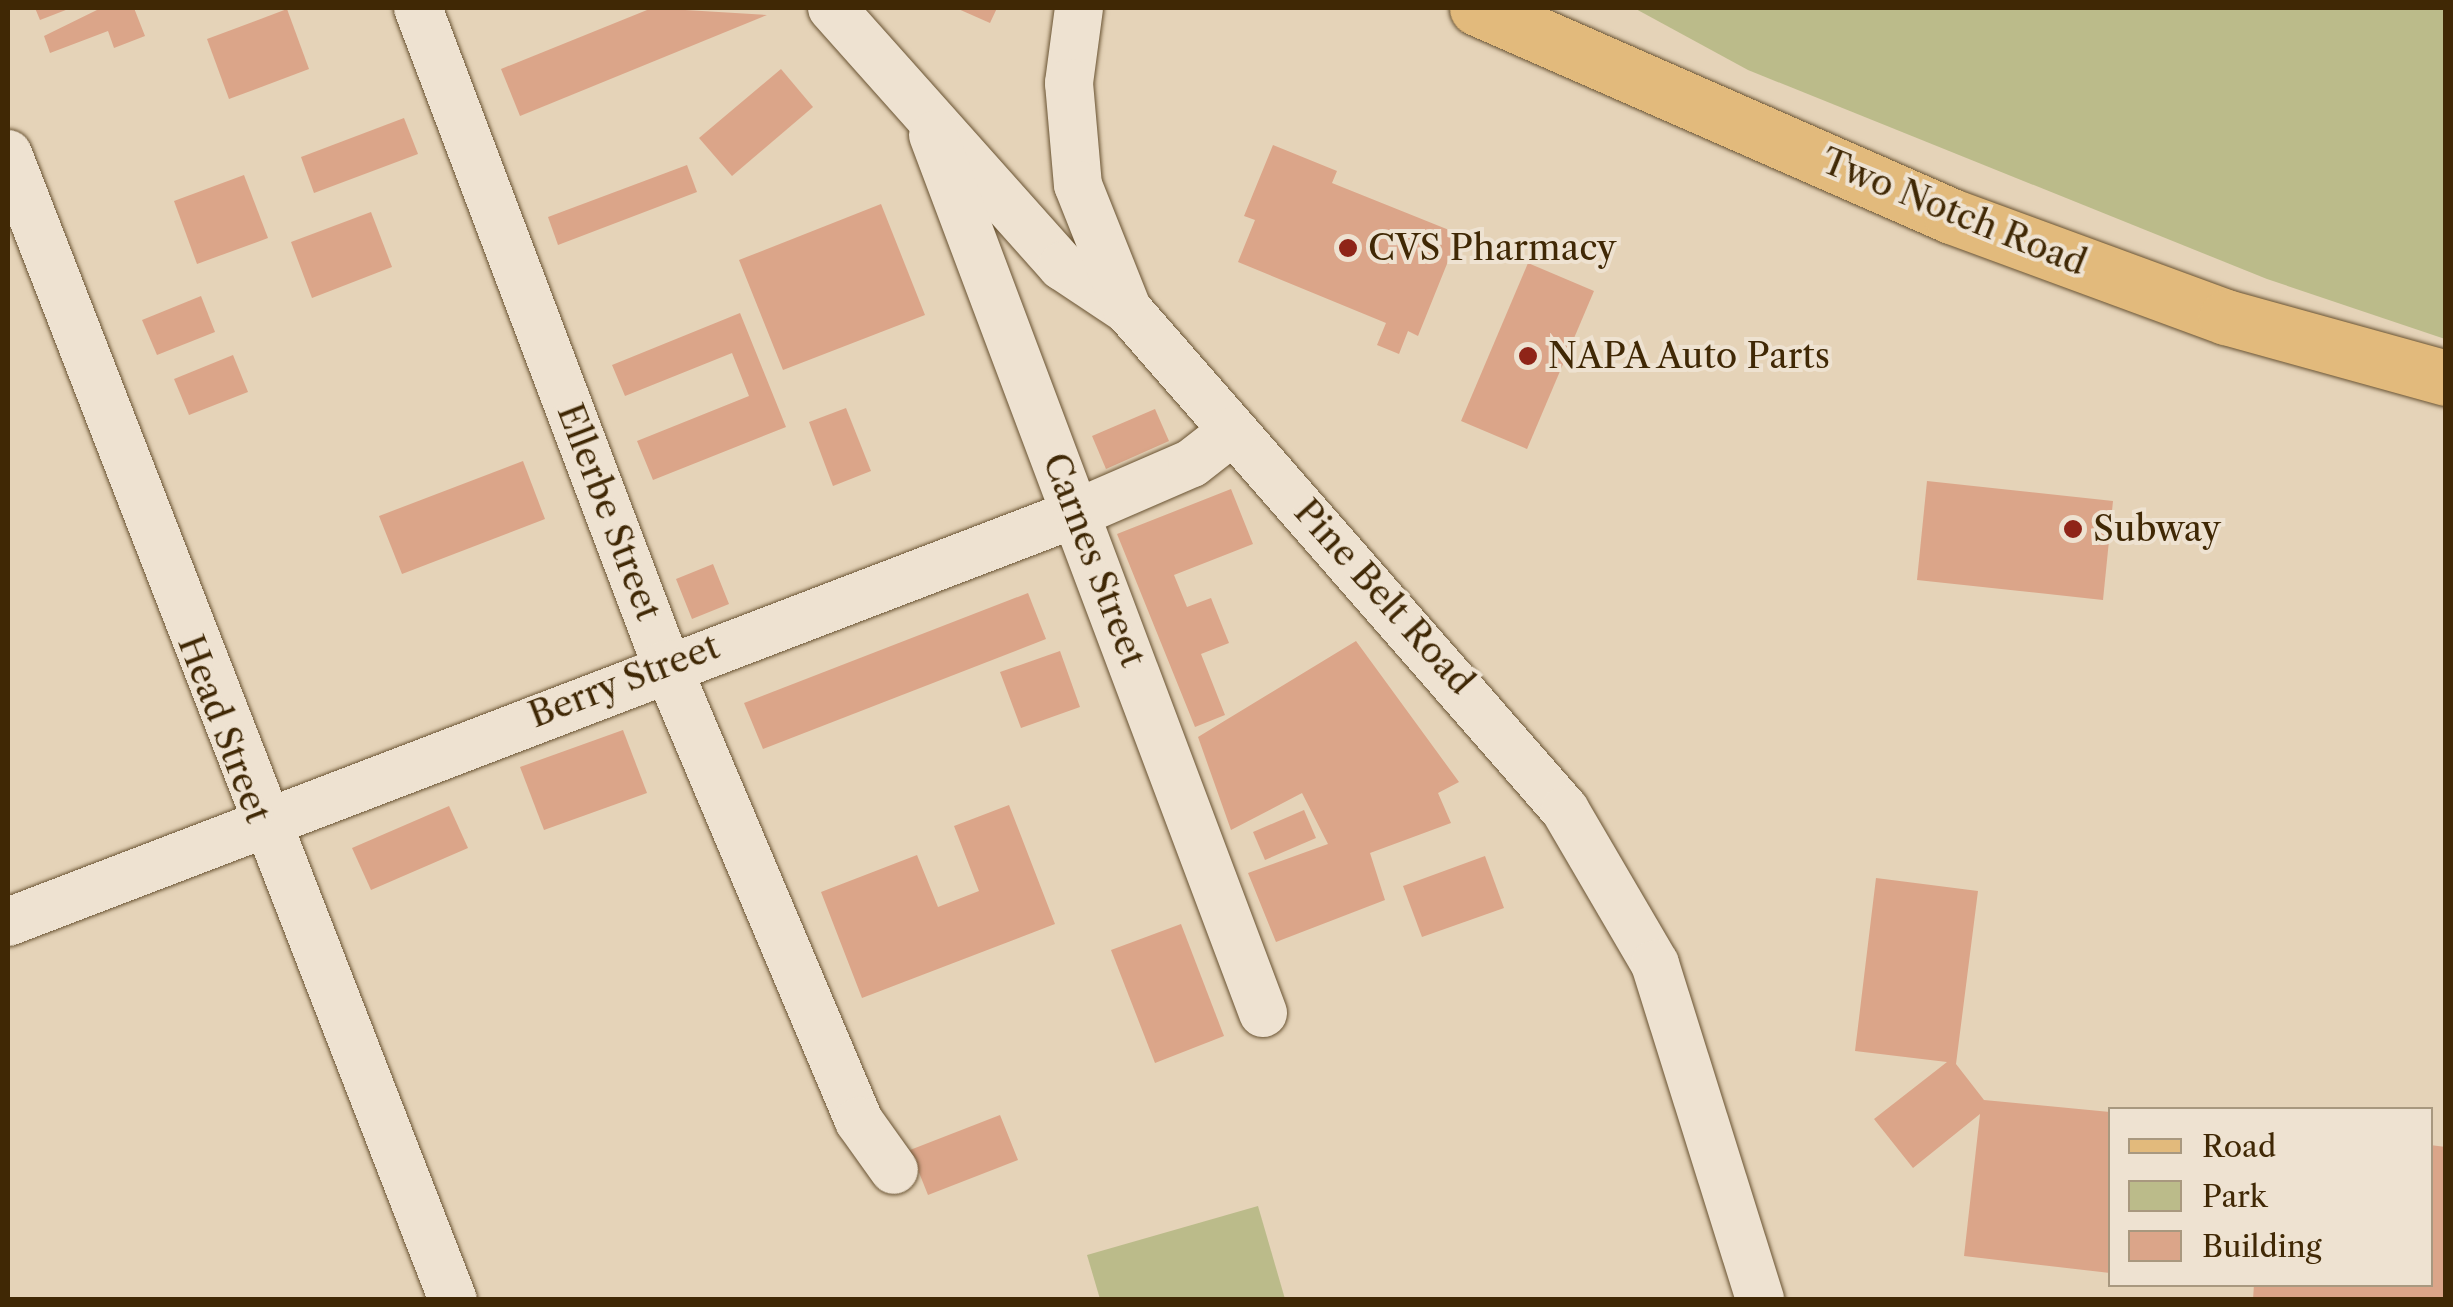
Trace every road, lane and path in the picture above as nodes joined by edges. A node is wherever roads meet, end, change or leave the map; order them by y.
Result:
1 (418, 8) edge
2 (832, 8) edge
3 (1079, 8) edge
4 (1476, 8) edge
5 (923, 108) junction
6 (8, 154) edge
7 (1128, 310) junction
8 (2446, 378) edge
9 (1234, 430) junction
10 (1077, 513) junction
11 (666, 664) junction
12 (259, 820) junction
13 (8, 922) edge
14 (1264, 1013) dead end
15 (894, 1170) dead end
16 (453, 1300) edge
17 (1760, 1300) edge

1 - 11 street, Ellerbe Street
2 - 5 street, Pine Belt Road
3 - 7 street
4 - 8 main road, Two Notch Road
5 - 7 street, Pine Belt Road
5 - 10 street, Carnes Street
6 - 12 street, Head Street
7 - 9 street, Pine Belt Road
9 - 10 street, Berry Street
9 - 17 street, Pine Belt Road
10 - 11 street, Berry Street
10 - 14 street, Carnes Street
11 - 12 street, Berry Street
11 - 15 street, Ellerbe Street
12 - 13 street, Berry Street
12 - 16 street, Head Street

